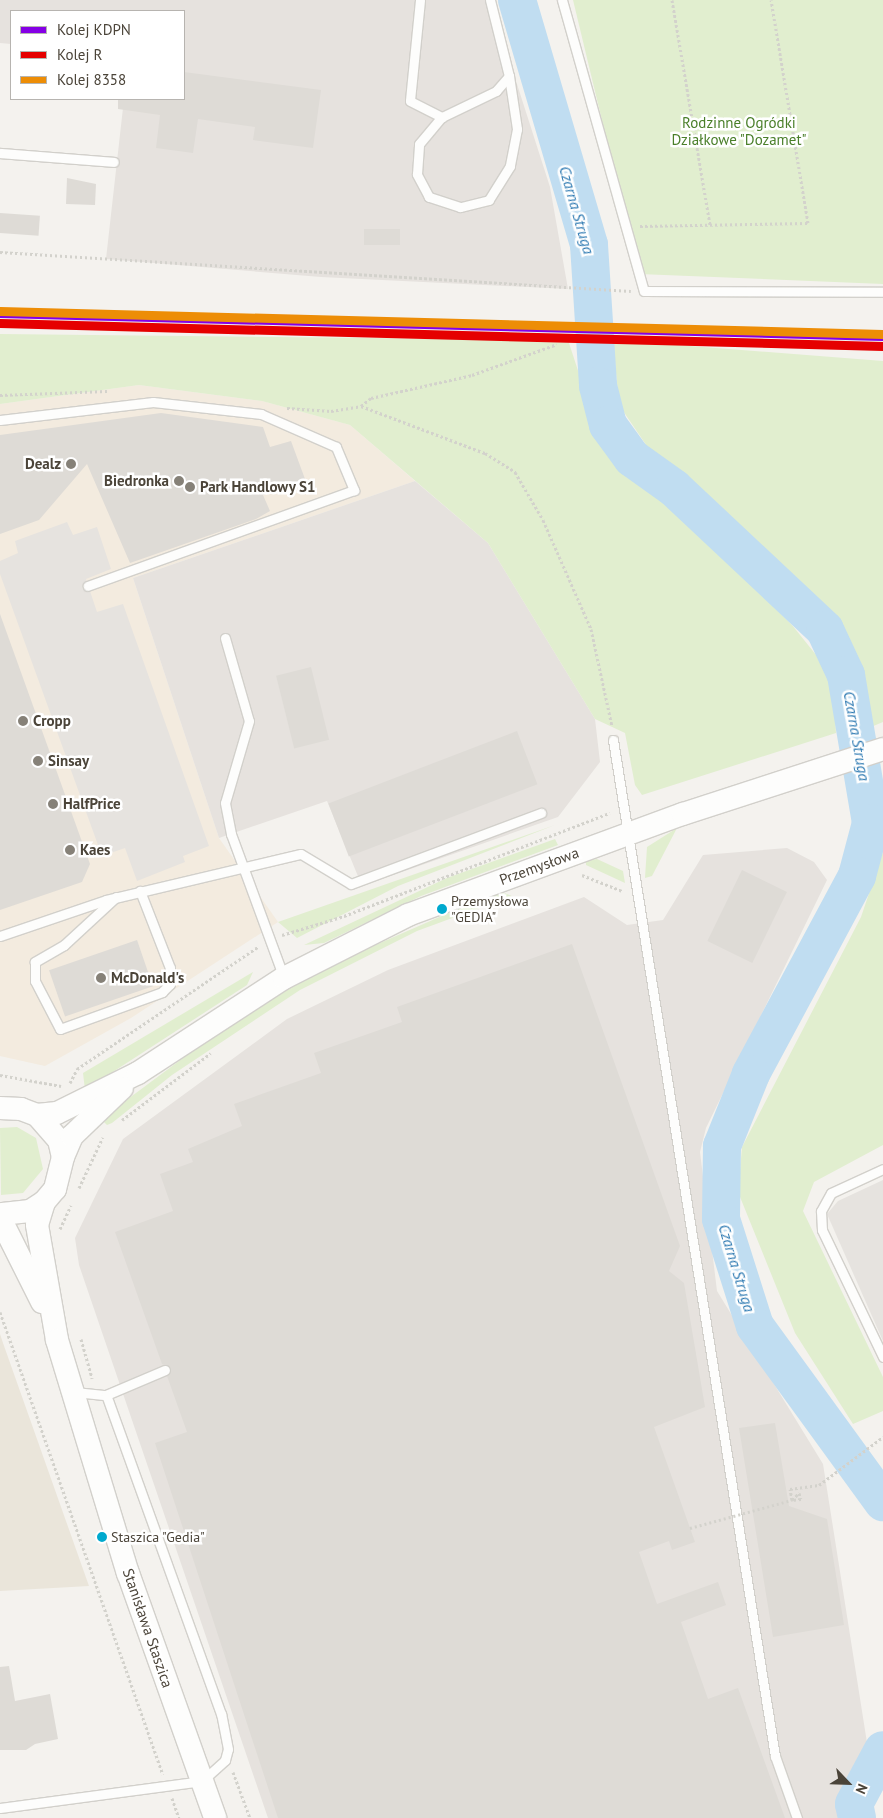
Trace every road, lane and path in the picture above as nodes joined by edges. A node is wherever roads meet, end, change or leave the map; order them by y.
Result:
1 (420, 0) edge
2 (490, 0) edge
3 (562, 0) edge
4 (672, 0) edge
5 (771, 0) edge
6 (509, 76) junction
7 (442, 116) junction
8 (0, 153) edge
9 (114, 162) dead end
10 (710, 225) junction
11 (627, 227) junction
12 (0, 252) edge
13 (614, 290) dead end
14 (883, 292) edge
15 (557, 344) dead end
16 (115, 392) dead end
17 (0, 395) edge
18 (361, 406) junction
19 (276, 407) dead end
20 (0, 420) edge
21 (88, 586) dead end
22 (225, 638) dead end
23 (613, 740) joint
24 (883, 749) edge
25 (541, 813) dead end
26 (629, 833) junction
27 (244, 868) junction
28 (571, 878) dead end
29 (140, 891) junction
30 (638, 891) junction
31 (116, 897) junction
32 (0, 936) edge
33 (284, 978) junction
34 (220, 1047) dead end
35 (138, 1074) junction
36 (0, 1075) edge
37 (60, 1086) dead end
38 (2, 1107) edge
39 (37, 1115) junction
40 (119, 1123) dead end
41 (111, 1129) dead end
42 (104, 1136) dead end
43 (63, 1156) junction
44 (883, 1168) edge
45 (44, 1202) junction
46 (0, 1214) edge
47 (0, 1218) edge
48 (0, 1312) edge
49 (52, 1320) junction
50 (883, 1357) edge
51 (165, 1370) dead end
52 (72, 1391) junction
53 (106, 1395) junction
54 (883, 1437) edge
55 (690, 1528) dead end
56 (202, 1781) junction
57 (166, 1784) junction
58 (0, 1808) edge
59 (179, 1818) edge
60 (215, 1818) edge
61 (797, 1818) edge

1 - 7 lane
2 - 6 lane
3 - 11 lane
4 - 10 path
5 - 10 path
6 - 7 lane
6 - 7 lane
8 - 9 lane
10 - 11 path
11 - 14 lane
12 - 13 path
15 - 18 path
16 - 17 path
18 - 19 path
18 - 23 path
20 - 21 lane
22 - 27 lane
23 - 26 lane
24 - 26 street, Przemysłowa
25 - 27 lane
26 - 30 lane
26 - 33 street, Przemysłowa
27 - 29 lane
27 - 33 lane
28 - 30 path
29 - 31 lane
29 - 31 lane
30 - 61 lane
31 - 32 lane
33 - 35 street, Przemysłowa
34 - 40 path
35 - 39 street, Przemysłowa
35 - 43 street, Przemysłowa
36 - 37 path
38 - 39 street
39 - 43 street
41 - 42 path
43 - 45 street, Przemysłowa
44 - 50 lane
45 - 46 street
45 - 49 street, Stanisława Staszica
47 - 49 street, Stanisława Staszica
48 - 57 path
49 - 52 street, Stanisława Staszica
51 - 53 lane
52 - 53 lane
52 - 56 street, Stanisława Staszica
53 - 56 lane
54 - 55 path, bridge
56 - 57 lane
56 - 60 street, Stanisława Staszica
57 - 58 lane
57 - 59 path

